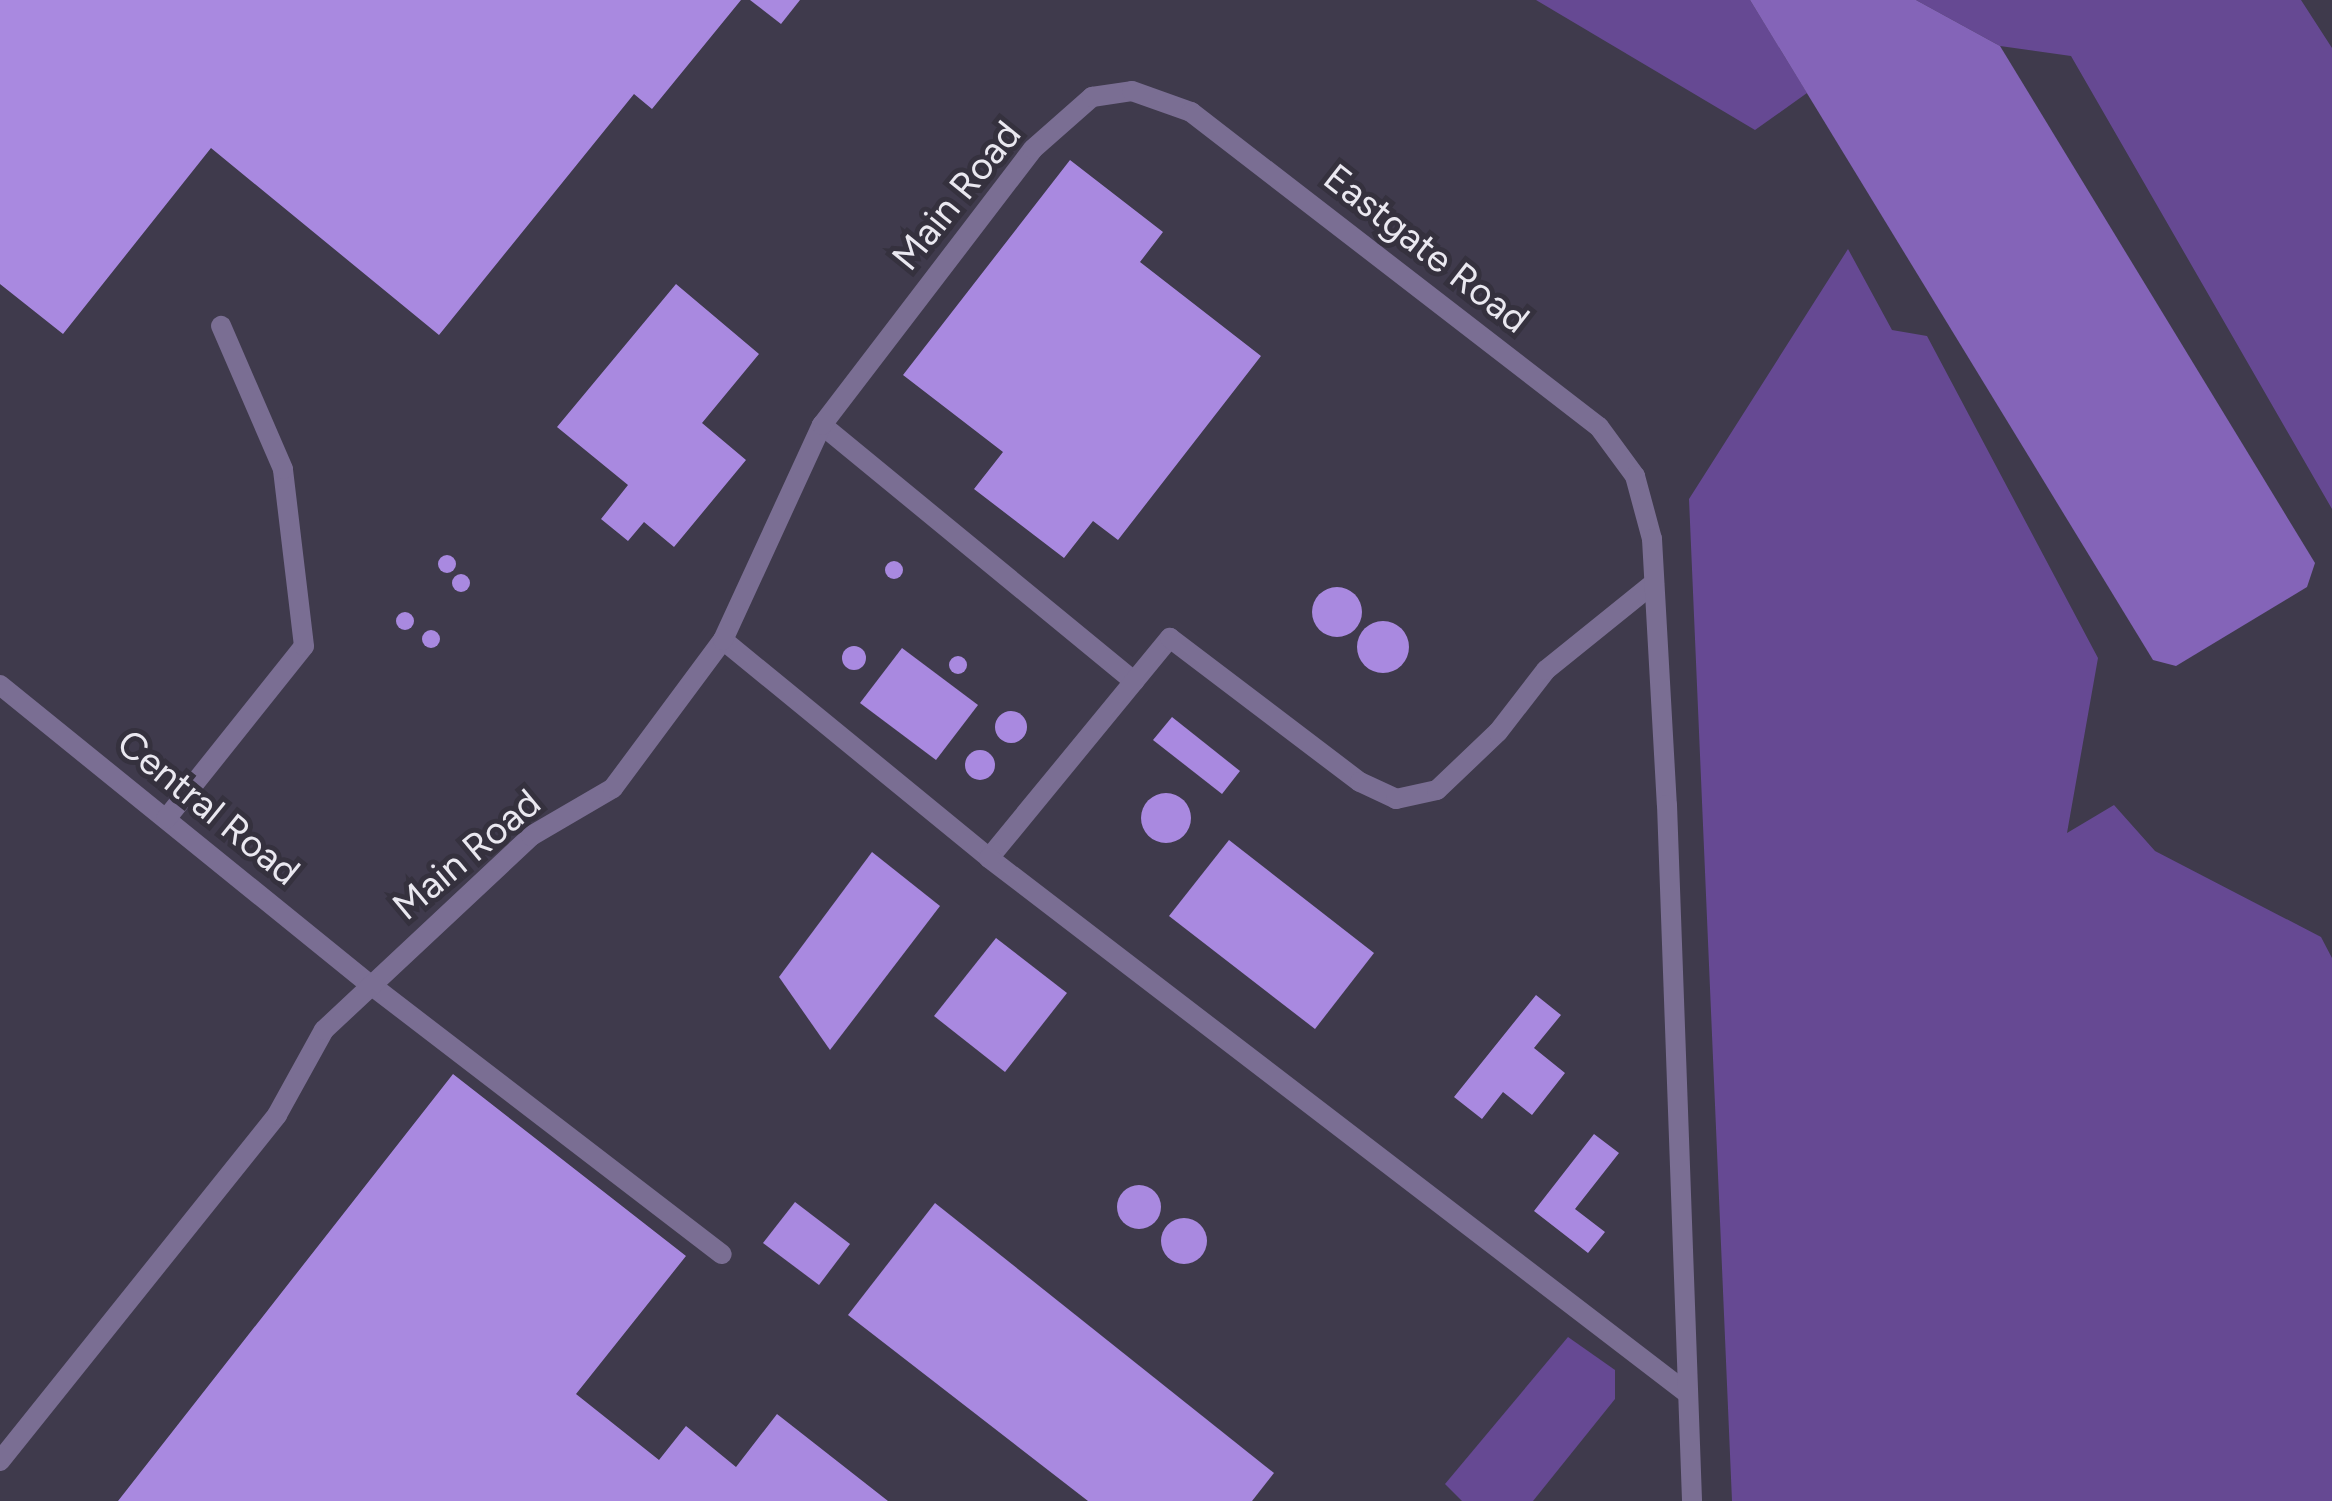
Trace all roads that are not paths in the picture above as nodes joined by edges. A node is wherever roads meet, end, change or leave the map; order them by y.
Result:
1 (1092, 97) joint
2 (221, 326) dead end
3 (822, 425) junction
4 (1654, 583) junction
5 (723, 640) junction
6 (1134, 681) junction
7 (0, 685) edge
8 (166, 819) junction
9 (989, 858) junction
10 (372, 985) junction
11 (722, 1254) dead end
12 (1688, 1393) junction
13 (0, 1461) edge
14 (1692, 1501) edge

1 - 3 lane, Main Road
1 - 4 lane, Eastgate Road
2 - 8 lane
3 - 5 lane, Main Road
3 - 6 lane
4 - 6 lane
4 - 12 lane, Eastgate Road
5 - 9 lane
5 - 10 lane, Main Road
6 - 9 lane
7 - 8 lane, Central Road
8 - 10 lane, Central Road
9 - 12 lane
10 - 11 lane, Central Road
10 - 13 lane, Main Road
12 - 14 lane, Eastgate Road

